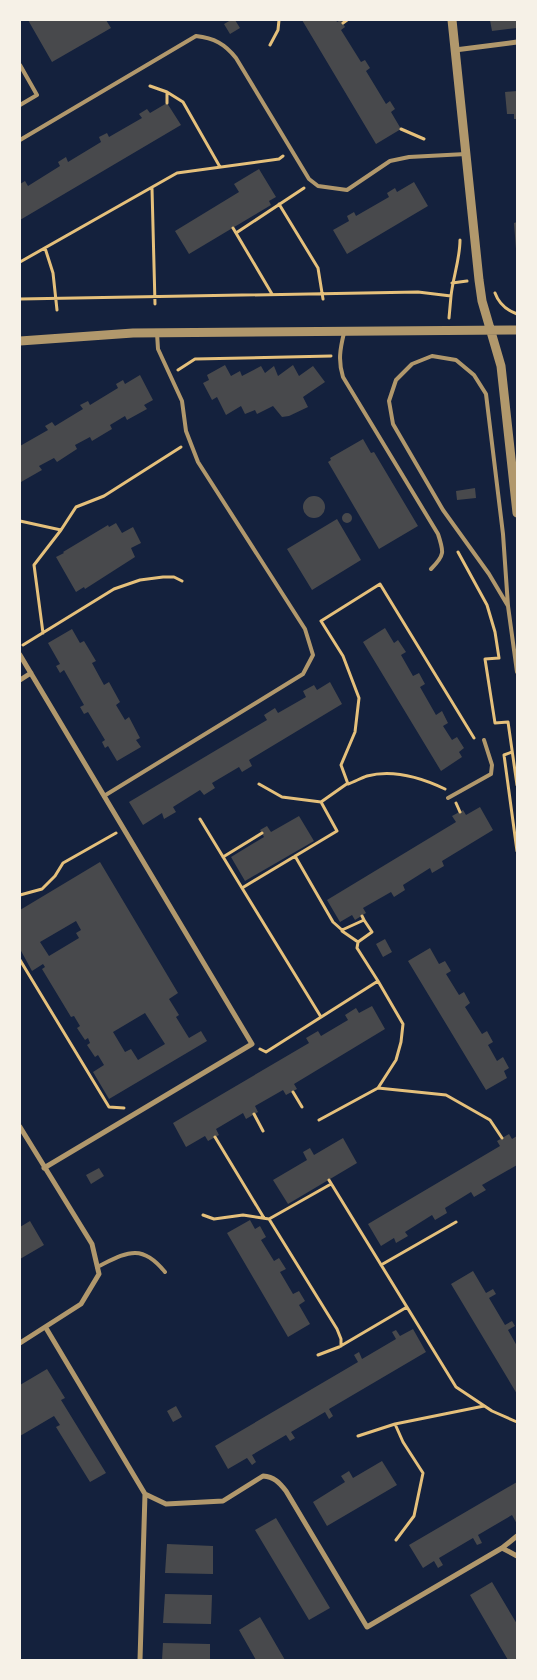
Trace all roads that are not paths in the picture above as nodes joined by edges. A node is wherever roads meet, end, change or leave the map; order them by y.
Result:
1 (452, 20) edge
2 (517, 42) edge
3 (455, 50) junction
4 (20, 65) edge
5 (20, 105) edge
6 (20, 140) edge
7 (466, 154) junction
8 (344, 330) junction
9 (490, 330) junction
10 (517, 330) edge
11 (158, 333) junction
12 (20, 341) edge
13 (517, 513) edge
14 (430, 569) dead end
15 (508, 606) junction
16 (20, 654) edge
17 (517, 672) edge
18 (31, 674) junction
19 (20, 680) edge
20 (484, 740) dead end
21 (104, 796) junction
22 (448, 798) dead end
23 (20, 1127) edge
24 (44, 1168) junction
25 (97, 1266) junction
26 (164, 1272) dead end
27 (46, 1328) junction
28 (20, 1343) edge
29 (145, 1494) junction
30 (517, 1536) edge
31 (502, 1548) junction
32 (517, 1556) edge
33 (140, 1660) edge

1 - 3 street
2 - 3 street
3 - 7 street
4 - 5 lane
6 - 7 lane
7 - 9 street
8 - 9 street
8 - 11 street
8 - 14 lane
9 - 10 street
9 - 13 street
11 - 12 street
11 - 21 lane
15 - 15 lane
15 - 17 lane
16 - 18 street
18 - 19 street
18 - 21 street
20 - 22 lane
21 - 24 street
23 - 24 street
24 - 25 street
25 - 26 lane
25 - 27 street
27 - 28 street
27 - 29 street
29 - 31 street
29 - 33 street
30 - 31 street
31 - 32 street

